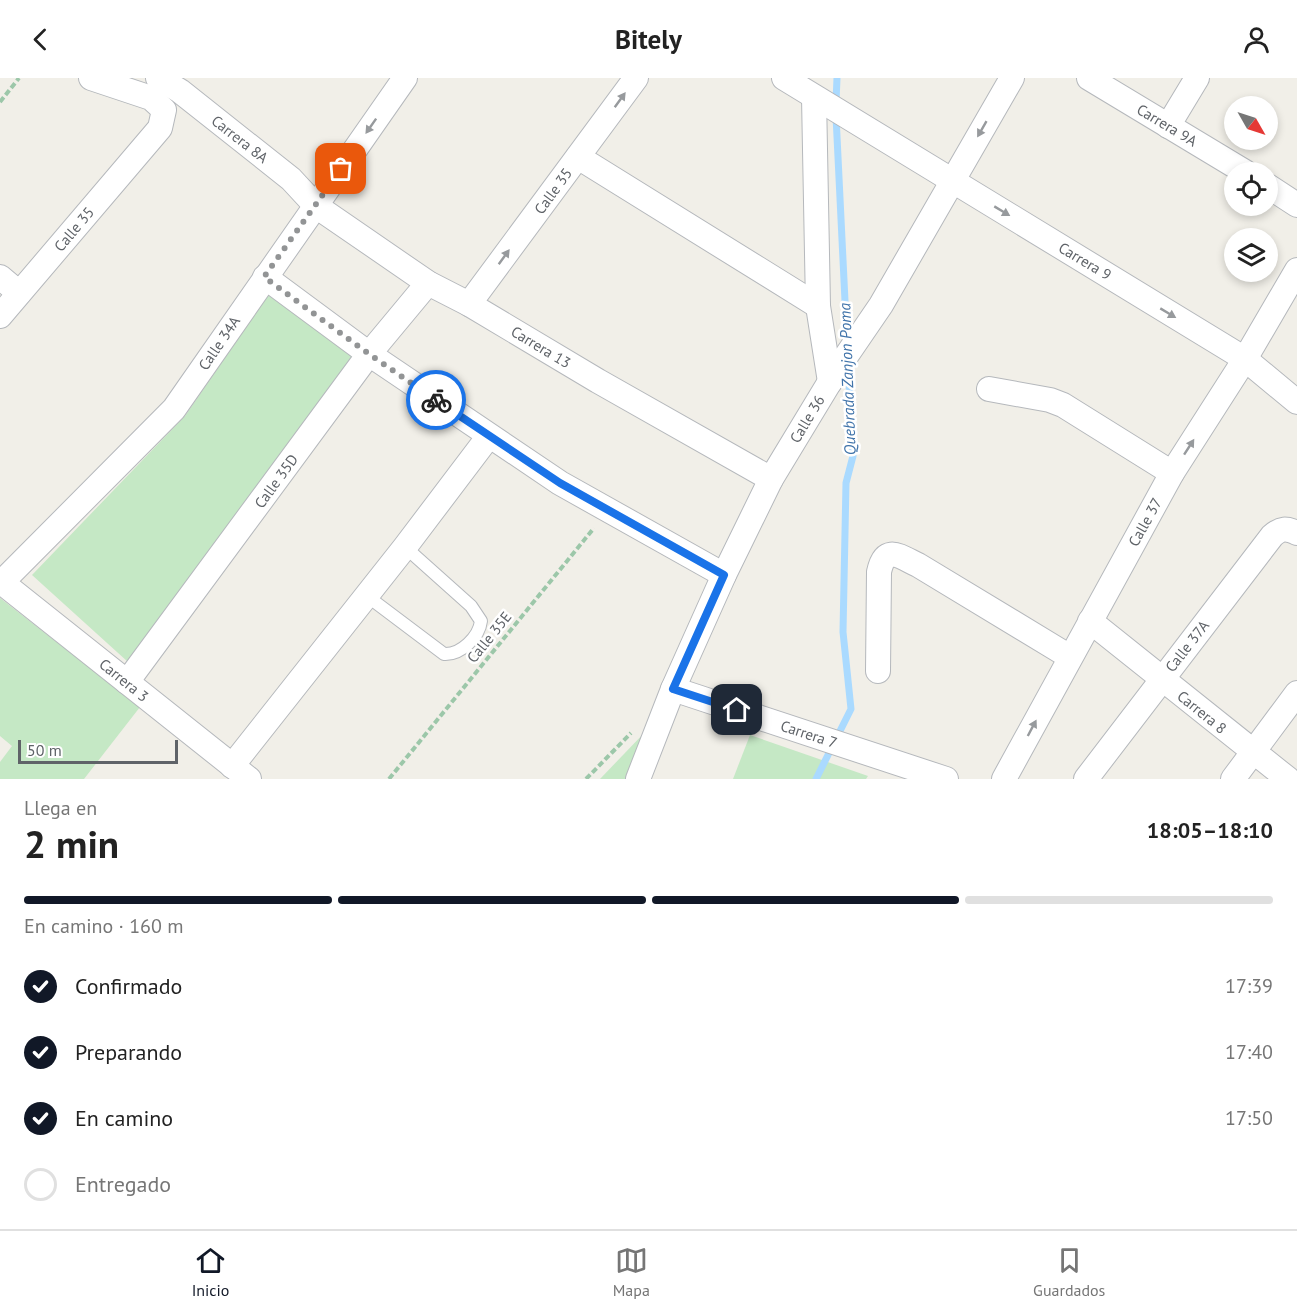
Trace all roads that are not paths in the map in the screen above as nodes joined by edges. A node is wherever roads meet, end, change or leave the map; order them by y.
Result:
1 (91, 78) edge
2 (158, 78) edge
3 (405, 78) edge
4 (636, 78) edge
5 (784, 78) edge
6 (1012, 78) edge
7 (1089, 78) edge
8 (1197, 78) edge
9 (187, 85) edge
10 (820, 101) junction
11 (1168, 126) junction
12 (578, 157) junction
13 (1228, 162) edge
14 (952, 180) junction
15 (1278, 192) edge
16 (1297, 204) edge
17 (316, 206) junction
18 (1297, 270) edge
19 (0, 277) edge
20 (264, 277) junction
21 (428, 283) junction
22 (20, 293) junction
23 (469, 304) junction
24 (818, 306) junction
25 (0, 316) edge
26 (369, 354) junction
27 (1245, 359) junction
28 (835, 373) junction
29 (989, 388) dead end
30 (1297, 402) edge
31 (489, 436) junction
32 (1173, 473) junction
33 (771, 479) junction
34 (1297, 533) edge
35 (405, 547) junction
36 (724, 575) junction
37 (1, 581) edge
38 (367, 596) junction
39 (1089, 621) junction
40 (1070, 657) junction
41 (878, 671) dead end
42 (1161, 679) junction
43 (127, 682) junction
44 (673, 689) junction
45 (1297, 693) edge
46 (1253, 752) junction
47 (240, 772) edge
48 (638, 779) edge
49 (946, 779) edge
50 (1004, 779) edge
51 (1086, 779) edge
52 (1233, 779) edge
53 (1288, 779) edge

1 - 22 street, Calle 35
2 - 9 street, Carrera 8A
3 -> 17 street, Calle 34A
12 -> 4 street, Calle 35
5 - 10 street, Carrera 9
6 -> 14 street, Calle 36
7 - 11 street, Carrera 9A
8 - 11 street
9 - 17 street, Carrera 8A
10 - 14 street, Carrera 9
10 - 24 street
11 - 13 street, Carrera 9A
23 -> 12 street, Calle 35
12 - 24 street
14 -> 27 street, Carrera 9
14 - 28 street, Calle 36
15 - 16 street
17 - 20 street, Calle 34A
17 - 21 street, Carrera 13
18 - 27 street, Calle 37
19 - 22 street
20 - 26 street
20 - 37 street, Calle 34A
21 - 23 street, Carrera 13
21 - 26 street, Calle 35D
22 - 25 street, Calle 35
23 - 33 street, Carrera 13
24 - 28 street
26 - 31 street
26 - 43 street, Calle 35D
27 - 30 street, Carrera 9
32 -> 27 street, Calle 37
28 - 33 street, Calle 36
29 - 32 street
31 - 35 street
31 - 36 street
32 - 39 street, Calle 37
33 - 36 street, Calle 36
34 - 42 street, Calle 37A
35 - 38 street
35 - 38 lane
36 - 44 street, Calle 36
37 - 43 street, Carrera 3
38 - 47 street
39 - 40 street, Calle 37
39 - 42 street, Carrera 8
40 - 41 street
50 -> 40 street, Calle 37
42 - 46 street, Carrera 8
42 - 51 street, Calle 37A
43 - 47 street, Carrera 3
44 - 48 street, Calle 36
44 - 49 street, Carrera 7
45 - 46 street
46 - 52 street
46 - 53 street, Carrera 8

